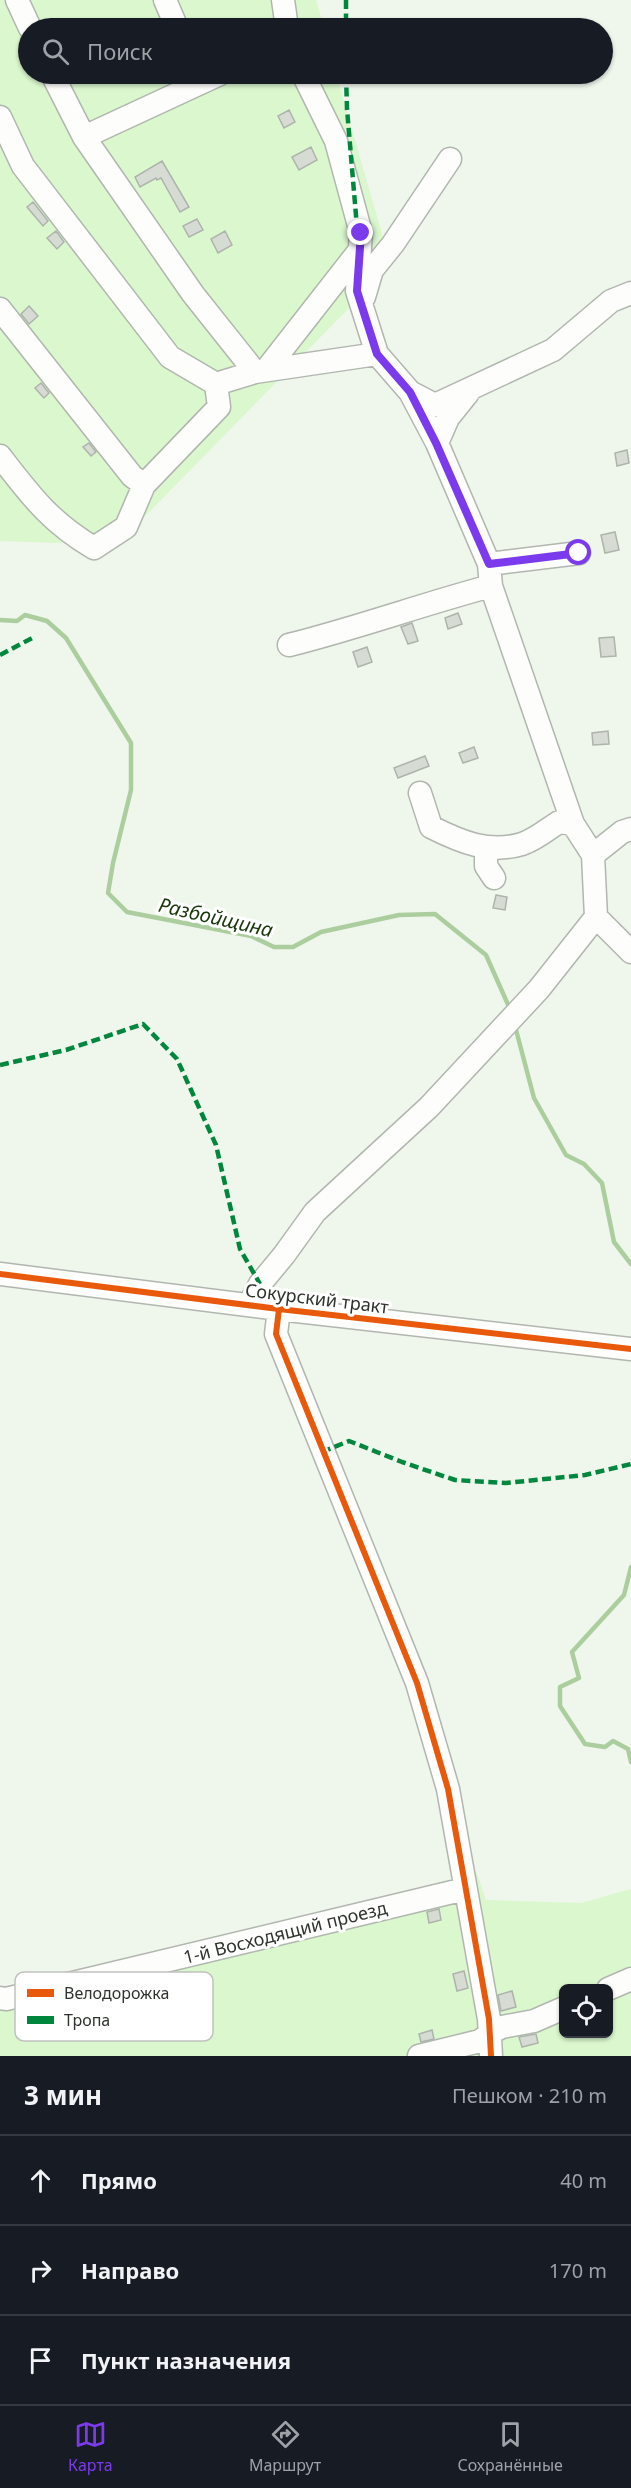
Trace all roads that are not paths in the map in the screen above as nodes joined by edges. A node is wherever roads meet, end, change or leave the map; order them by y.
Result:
1 (17, 0) edge
2 (165, 0) edge
3 (283, 0) edge
4 (25, 18) edge
5 (173, 18) edge
6 (286, 18) edge
7 (57, 84) edge
8 (190, 84) edge
9 (308, 84) edge
10 (0, 117) edge
11 (84, 137) junction
12 (7, 153) edge
13 (450, 159) dead end
14 (360, 242) junction
15 (393, 244) junction
16 (631, 293) edge
17 (361, 305) junction
18 (0, 309) edge
19 (377, 354) junction
20 (261, 371) junction
21 (216, 384) junction
22 (471, 390) junction
23 (410, 392) junction
24 (436, 443) junction
25 (0, 456) edge
26 (144, 485) junction
27 (579, 553) dead end
28 (490, 575) junction
29 (289, 645) dead end
30 (420, 793) dead end
31 (573, 824) junction
32 (631, 829) edge
33 (486, 848) junction
34 (593, 855) junction
35 (494, 878) dead end
36 (596, 917) junction
37 (631, 952) edge
38 (0, 1274) edge
39 (249, 1305) junction
40 (279, 1309) junction
41 (631, 1349) edge
42 (465, 1889) junction
43 (119, 1972) edge
44 (631, 1979) edge
45 (613, 1987) edge
46 (15, 1997) edge
47 (0, 1998) edge
48 (559, 2010) edge
49 (490, 2033) junction
50 (419, 2056) edge
51 (491, 2056) edge

1 - 4 street
2 - 5 street
3 - 6 street
7 - 11 street
8 - 11 street
9 - 14 street
10 - 12 street
11 - 20 street
12 - 21 street
13 - 15 street
14 - 15 street
14 - 17 street
14 - 20 street
15 - 17 street
16 - 22 street
17 - 19 street
18 - 26 street
19 - 20 street
19 - 23 street
20 - 21 street
21 - 26 street
22 - 23 street
22 - 24 street
23 - 24 street
24 - 28 street
25 - 26 street
27 - 28 street
28 - 29 street
28 - 31 street
30 - 33 street
31 - 33 street
31 - 34 street
32 - 34 street
33 - 35 street
34 - 36 street
36 - 37 street
36 - 39 street
38 - 39 street, Сокурский тракт
39 - 40 street, Сокурский тракт
40 - 41 street, Сокурский тракт
40 - 42 street
42 - 43 street, 1-й Восходящий проезд
42 - 49 street
44 - 45 street
46 - 47 street, 1-й Восходящий проезд
48 - 49 street
49 - 50 street
49 - 51 street

